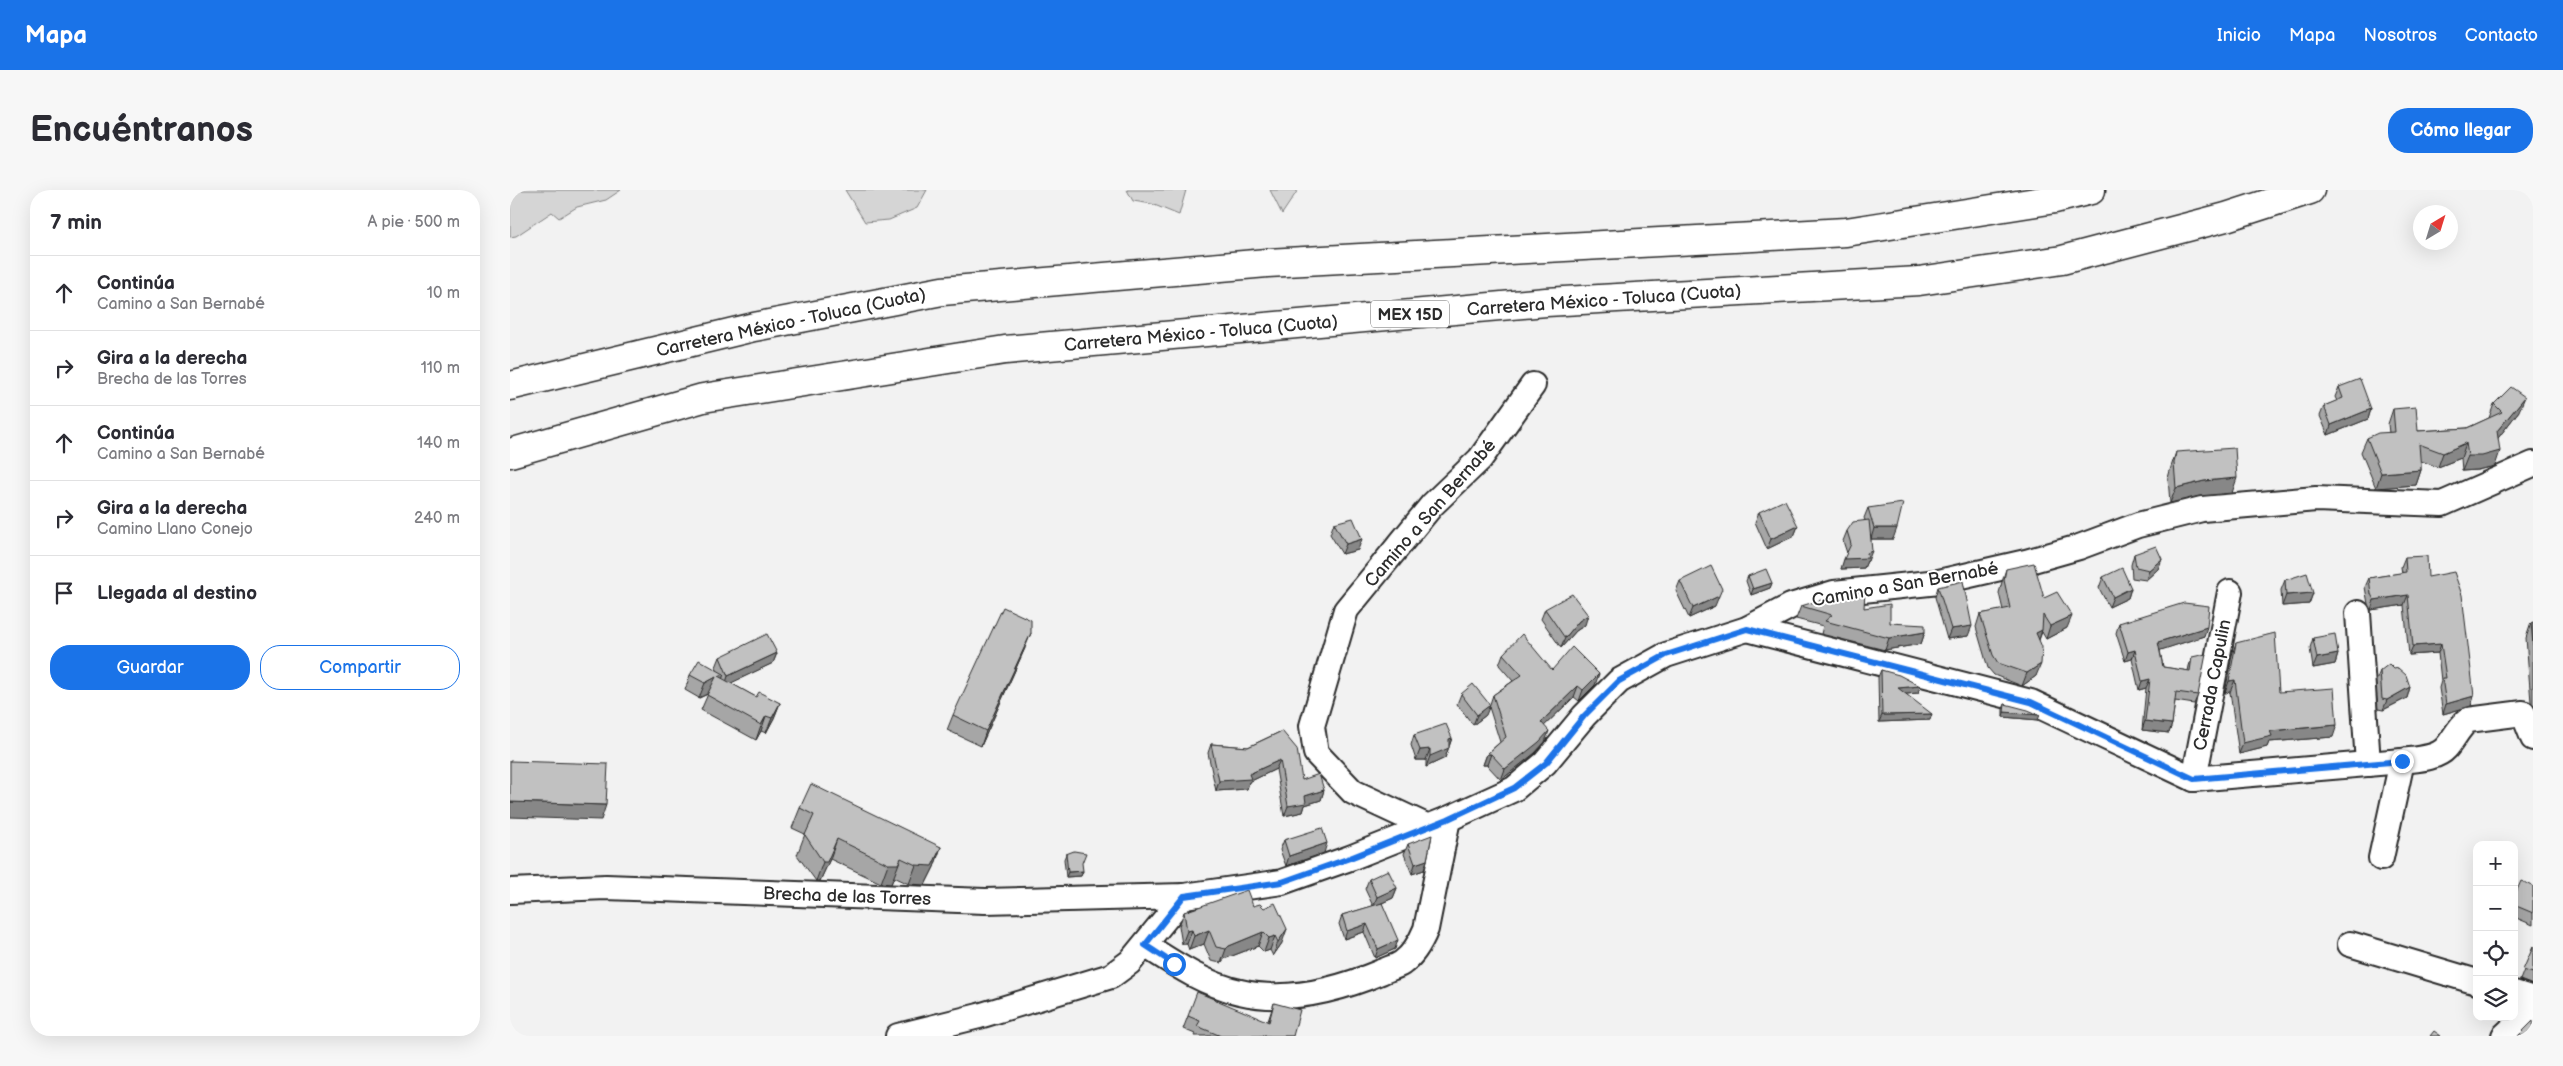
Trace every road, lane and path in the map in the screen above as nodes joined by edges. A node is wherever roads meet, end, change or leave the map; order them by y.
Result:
1 (2091, 190) edge
2 (2310, 190) edge
3 (1533, 384) dead end
4 (510, 386) edge
5 (510, 453) edge
6 (2533, 464) edge
7 (2230, 592) dead end
8 (2358, 614) dead end
9 (1747, 629) junction
10 (2528, 712) edge
11 (2533, 738) edge
12 (2402, 761) junction
13 (2368, 764) junction
14 (2194, 779) junction
15 (1448, 819) junction
16 (1426, 826) junction
17 (2381, 858) dead end
18 (510, 891) edge
19 (1184, 896) junction
20 (2350, 944) dead end
21 (1145, 945) junction
22 (2473, 981) edge
23 (2518, 995) edge
24 (2533, 999) edge
25 (2533, 1010) edge
26 (979, 1016) junction
27 (898, 1036) edge
28 (950, 1036) edge
29 (2504, 1036) edge

1 - 4 highway, Carretera México - Toluca (Cuota)
2 - 5 highway, Carretera México - Toluca (Cuota) / MEX 15D
3 - 16 street, Camino a San Bernabé
6 - 9 street, Camino a San Bernabé
7 - 14 street, Cerrada Capulin
8 - 13 street
9 - 14 street
9 - 15 street, Camino a San Bernabé
10 - 11 street
10 - 12 street
12 - 13 street
12 - 17 street
13 - 14 street
15 - 16 street, Camino a San Bernabé
15 - 21 street
16 - 19 street, Brecha de las Torres
18 - 19 street, Brecha de las Torres
19 - 21 street
20 - 22 street
21 - 26 street
23 - 24 street
25 - 29 street
26 - 27 street
26 - 28 street

